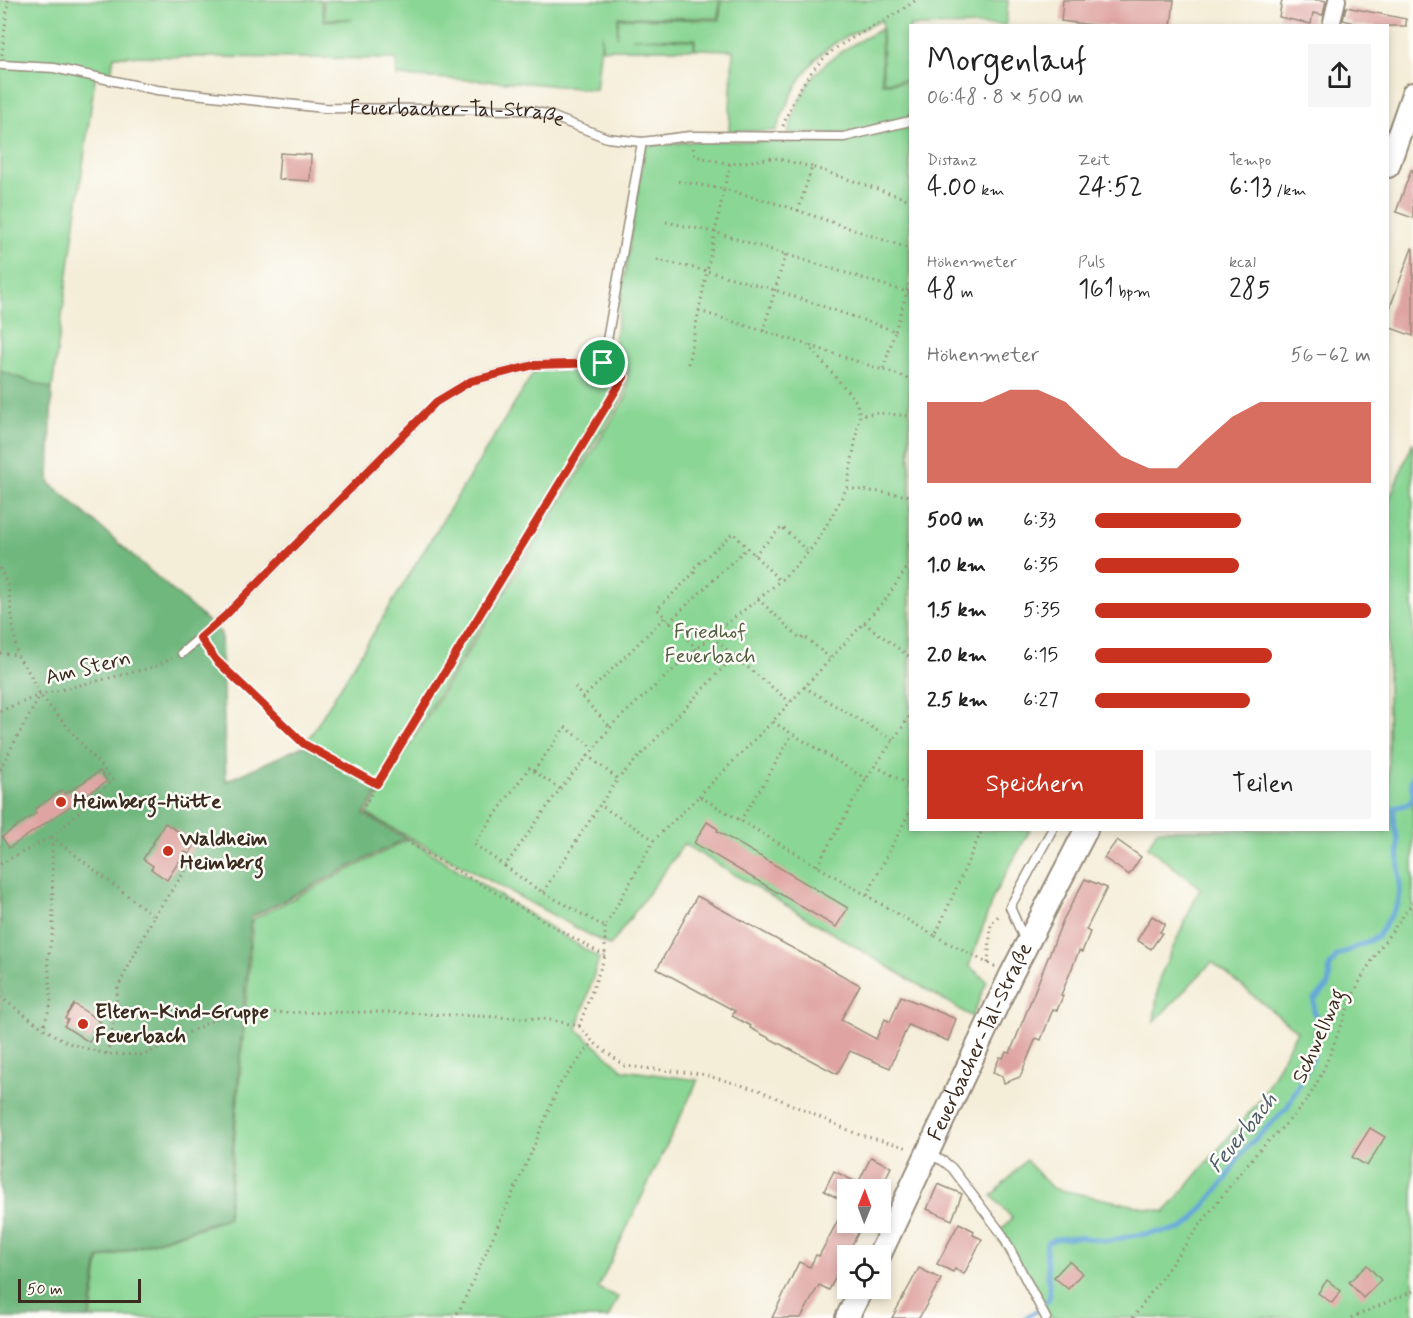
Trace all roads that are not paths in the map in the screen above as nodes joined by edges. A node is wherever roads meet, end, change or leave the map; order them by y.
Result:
1 (1337, 0) edge
2 (1331, 24) edge
3 (2, 65) road end
4 (1413, 94) edge
5 (909, 121) edge
6 (1398, 135) edge
7 (642, 142) junction
8 (1389, 163) edge
9 (182, 653) road end
10 (1051, 831) edge
11 (1085, 831) edge
12 (1026, 944) junction
13 (927, 1154) junction
14 (884, 1245) edge
15 (856, 1299) edge
16 (847, 1318) edge
17 (1046, 1318) edge

1 - 2 street
3 - 7 lane, Feuerbacher-Tal-Straße
4 - 6 main road
5 - 7 lane, Feuerbacher-Tal-Straße
6 - 8 main road
7 - 9 lane
10 - 12 lane
11 - 12 main road, Feuerbacher-Tal-Straße
12 - 13 main road, Feuerbacher-Tal-Straße
13 - 14 main road, Feuerbacher-Tal-Straße
13 - 17 lane
15 - 16 main road

